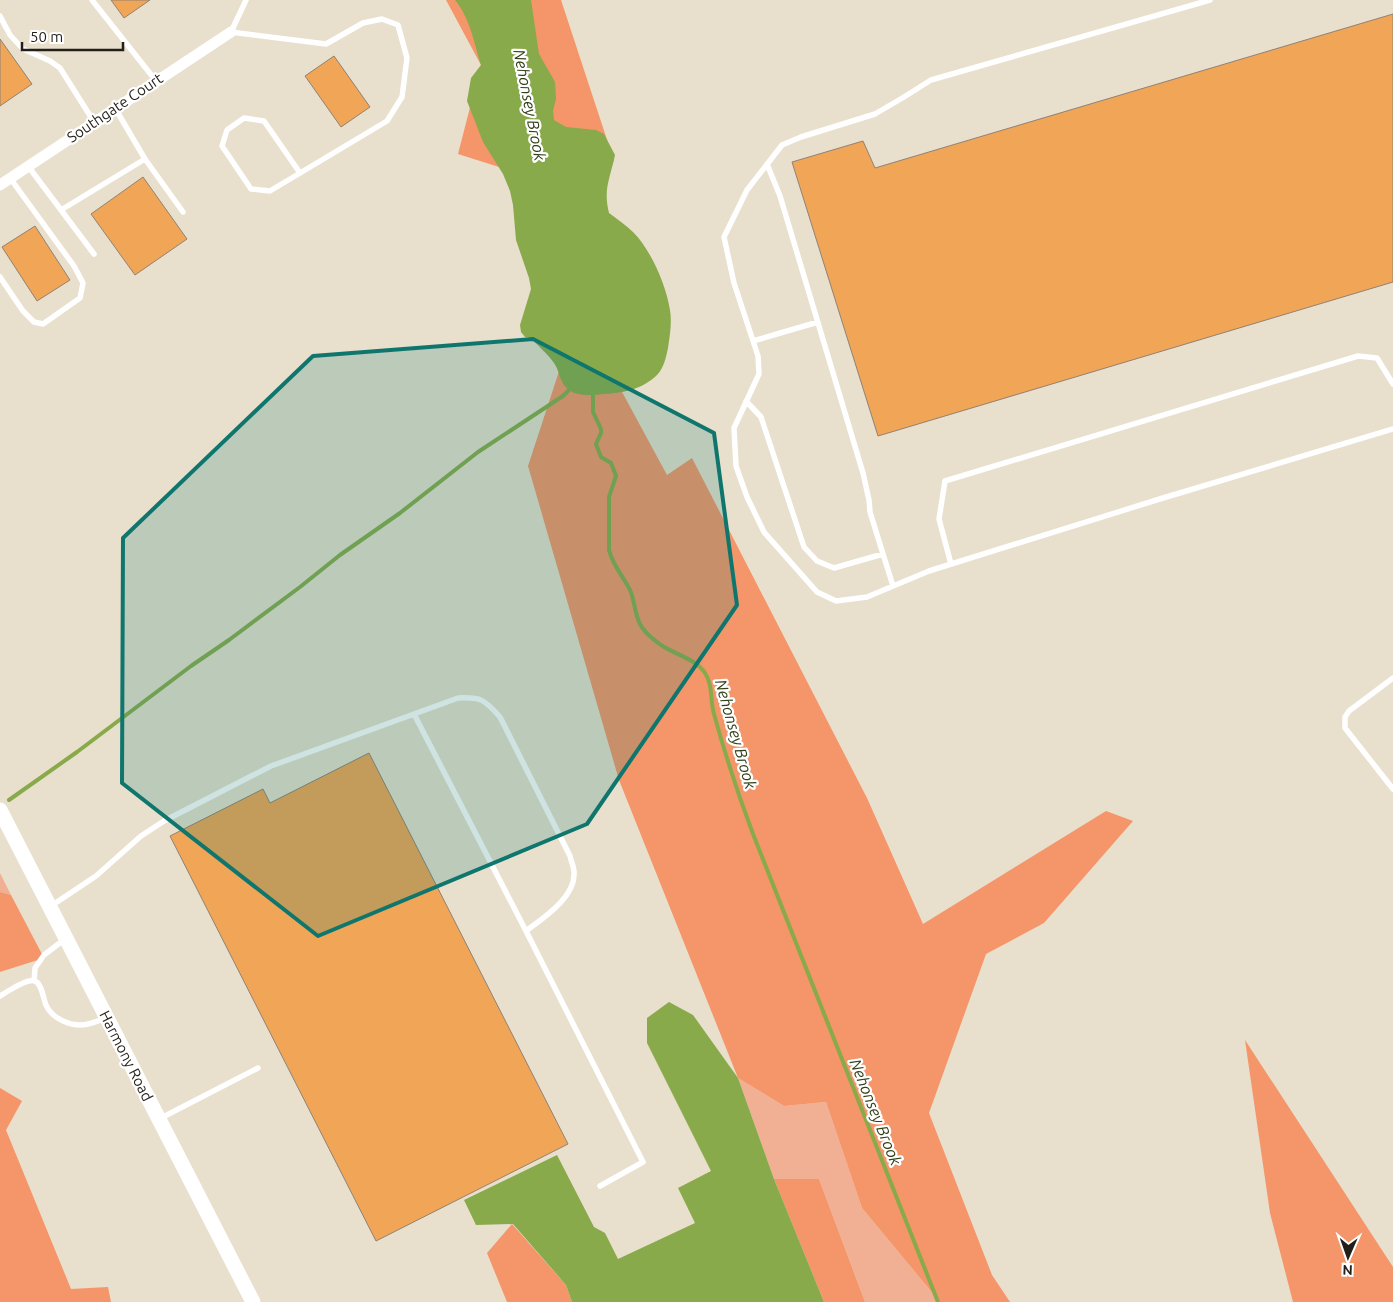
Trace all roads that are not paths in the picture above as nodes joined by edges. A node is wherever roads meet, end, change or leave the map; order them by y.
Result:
1 (92, 0) edge
2 (246, 0) edge
3 (1210, 0) edge
4 (0, 16) edge
5 (230, 32) junction
6 (156, 81) junction
7 (115, 108) junction
8 (94, 122) junction
9 (145, 159) junction
10 (767, 164) junction
11 (28, 166) junction
12 (300, 173) junction
13 (3, 181) edge
14 (61, 210) junction
15 (183, 212) dead end
16 (94, 254) dead end
17 (0, 277) edge
18 (818, 322) junction
19 (753, 340) junction
20 (1393, 384) edge
21 (746, 401) junction
22 (1393, 429) edge
23 (883, 554) junction
24 (952, 564) junction
25 (893, 586) junction
26 (1393, 678) edge
27 (414, 714) junction
28 (1393, 788) edge
29 (0, 810) edge
30 (49, 907) junction
31 (526, 931) junction
32 (66, 938) junction
33 (34, 981) junction
34 (0, 996) edge
35 (106, 1017) junction
36 (258, 1068) dead end
37 (159, 1119) junction
38 (600, 1186) dead end
39 (253, 1302) edge

1 - 6 lane
2 - 5 lane
3 - 10 lane
4 - 8 lane
5 - 6 street, Southgate Court
5 - 12 lane
6 - 7 street, Southgate Court
7 - 8 street, Southgate Court
7 - 9 lane
8 - 11 street, Southgate Court
9 - 14 lane
9 - 15 lane
10 - 18 lane
10 - 19 lane
11 - 13 street, Southgate Court
11 - 14 lane
12 - 12 lane
13 - 17 lane
14 - 16 lane
18 - 19 lane
18 - 23 lane
19 - 21 lane
20 - 24 lane
21 - 23 lane
21 - 25 lane
22 - 24 lane
23 - 25 lane
24 - 25 lane
26 - 28 lane
27 - 30 lane
27 - 31 lane
27 - 31 lane
29 - 30 main road, Harmony Road
30 - 32 main road, Harmony Road
31 - 38 lane
32 - 33 lane
32 - 35 main road, Harmony Road
33 - 34 lane
33 - 35 lane
35 - 37 main road, Harmony Road
36 - 37 lane
37 - 39 main road, Harmony Road

